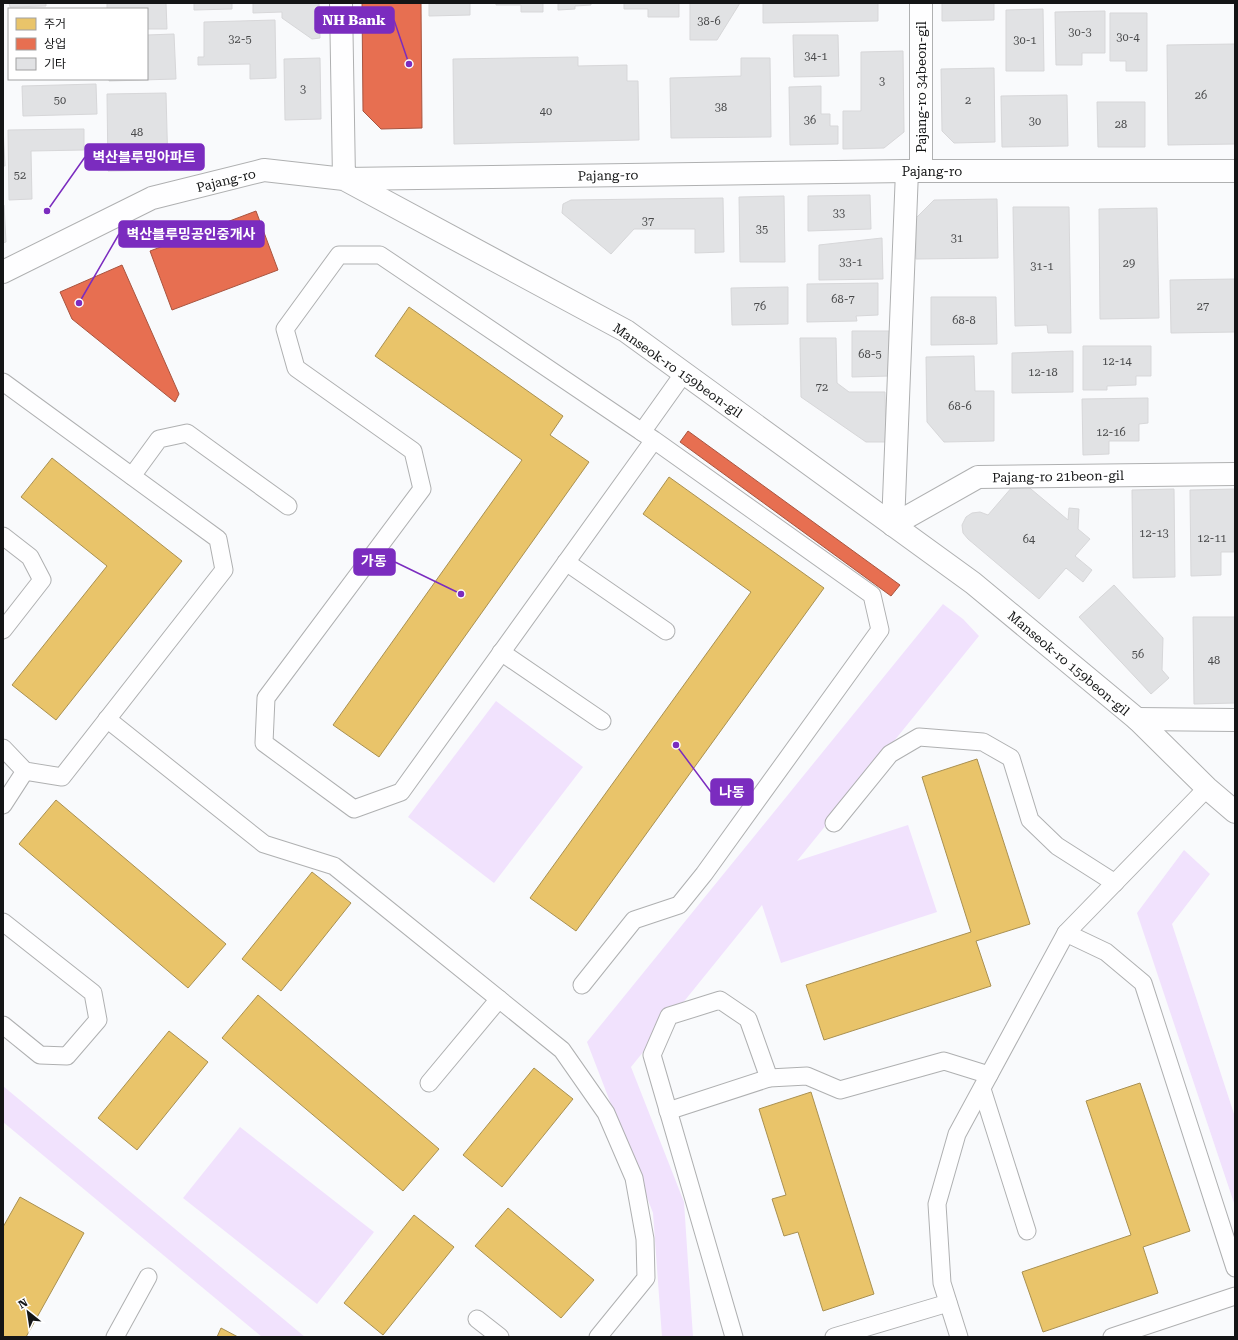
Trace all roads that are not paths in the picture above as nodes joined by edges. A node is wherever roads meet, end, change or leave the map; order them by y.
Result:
1 (341, 3) edge
2 (921, 3) edge
3 (914, 171) junction
4 (1235, 171) edge
5 (344, 179) junction
6 (3, 272) edge
7 (684, 373) junction
8 (3, 382) edge
9 (648, 436) junction
10 (1235, 474) edge
11 (132, 476) junction
12 (288, 506) dead end
13 (893, 525) junction
14 (3, 536) edge
15 (566, 562) junction
16 (3, 630) edge
17 (666, 631) dead end
18 (501, 652) junction
19 (107, 719) junction
20 (1137, 719) junction
21 (1235, 720) edge
22 (602, 721) dead end
23 (3, 748) edge
24 (25, 771) junction
25 (1207, 788) junction
26 (3, 805) edge
27 (1235, 812) edge
28 (834, 823) dead end
29 (1116, 883) junction
30 (3, 922) edge
31 (1066, 933) junction
32 (582, 985) dead end
33 (499, 999) junction
34 (3, 1025) edge
35 (769, 1078) junction
36 (986, 1082) junction
37 (429, 1083) dead end
38 (668, 1111) junction
39 (1027, 1230) dead end
40 (1235, 1268) edge
41 (148, 1277) dead end
42 (1235, 1296) edge
43 (948, 1303) junction
44 (477, 1319) dead end
45 (115, 1337) edge
46 (500, 1337) edge
47 (598, 1337) edge
48 (734, 1337) edge
49 (834, 1337) edge
50 (959, 1337) edge
51 (1112, 1337) edge

1 - 5 street
2 - 3 street, Pajang-ro 34beon-gil
3 - 4 street, Pajang-ro
3 - 5 street, Pajang-ro
3 - 13 street
5 - 6 street, Pajang-ro
5 - 7 street, Manseok-ro 159beon-gil
7 - 9 lane
7 - 13 street, Manseok-ro 159beon-gil
8 - 11 lane
9 - 15 lane
9 - 18 lane
9 - 32 lane
10 - 13 street, Pajang-ro 21beon-gil
11 - 12 lane
11 - 19 lane
13 - 20 street, Manseok-ro 159beon-gil
14 - 16 lane
15 - 17 lane
15 - 18 lane
18 - 22 lane
19 - 24 lane
19 - 33 lane
20 - 21 street
20 - 25 street, Manseok-ro 159beon-gil
23 - 24 lane
24 - 26 lane
25 - 27 street, Manseok-ro 159beon-gil
25 - 29 lane
28 - 29 lane
29 - 31 lane
30 - 34 lane
31 - 36 lane
31 - 40 lane
33 - 37 lane
33 - 47 lane
35 - 36 lane
35 - 38 lane
35 - 38 lane
36 - 39 lane
36 - 43 lane
38 - 48 lane
41 - 45 lane
42 - 51 lane
43 - 49 lane
43 - 50 lane
44 - 46 lane

